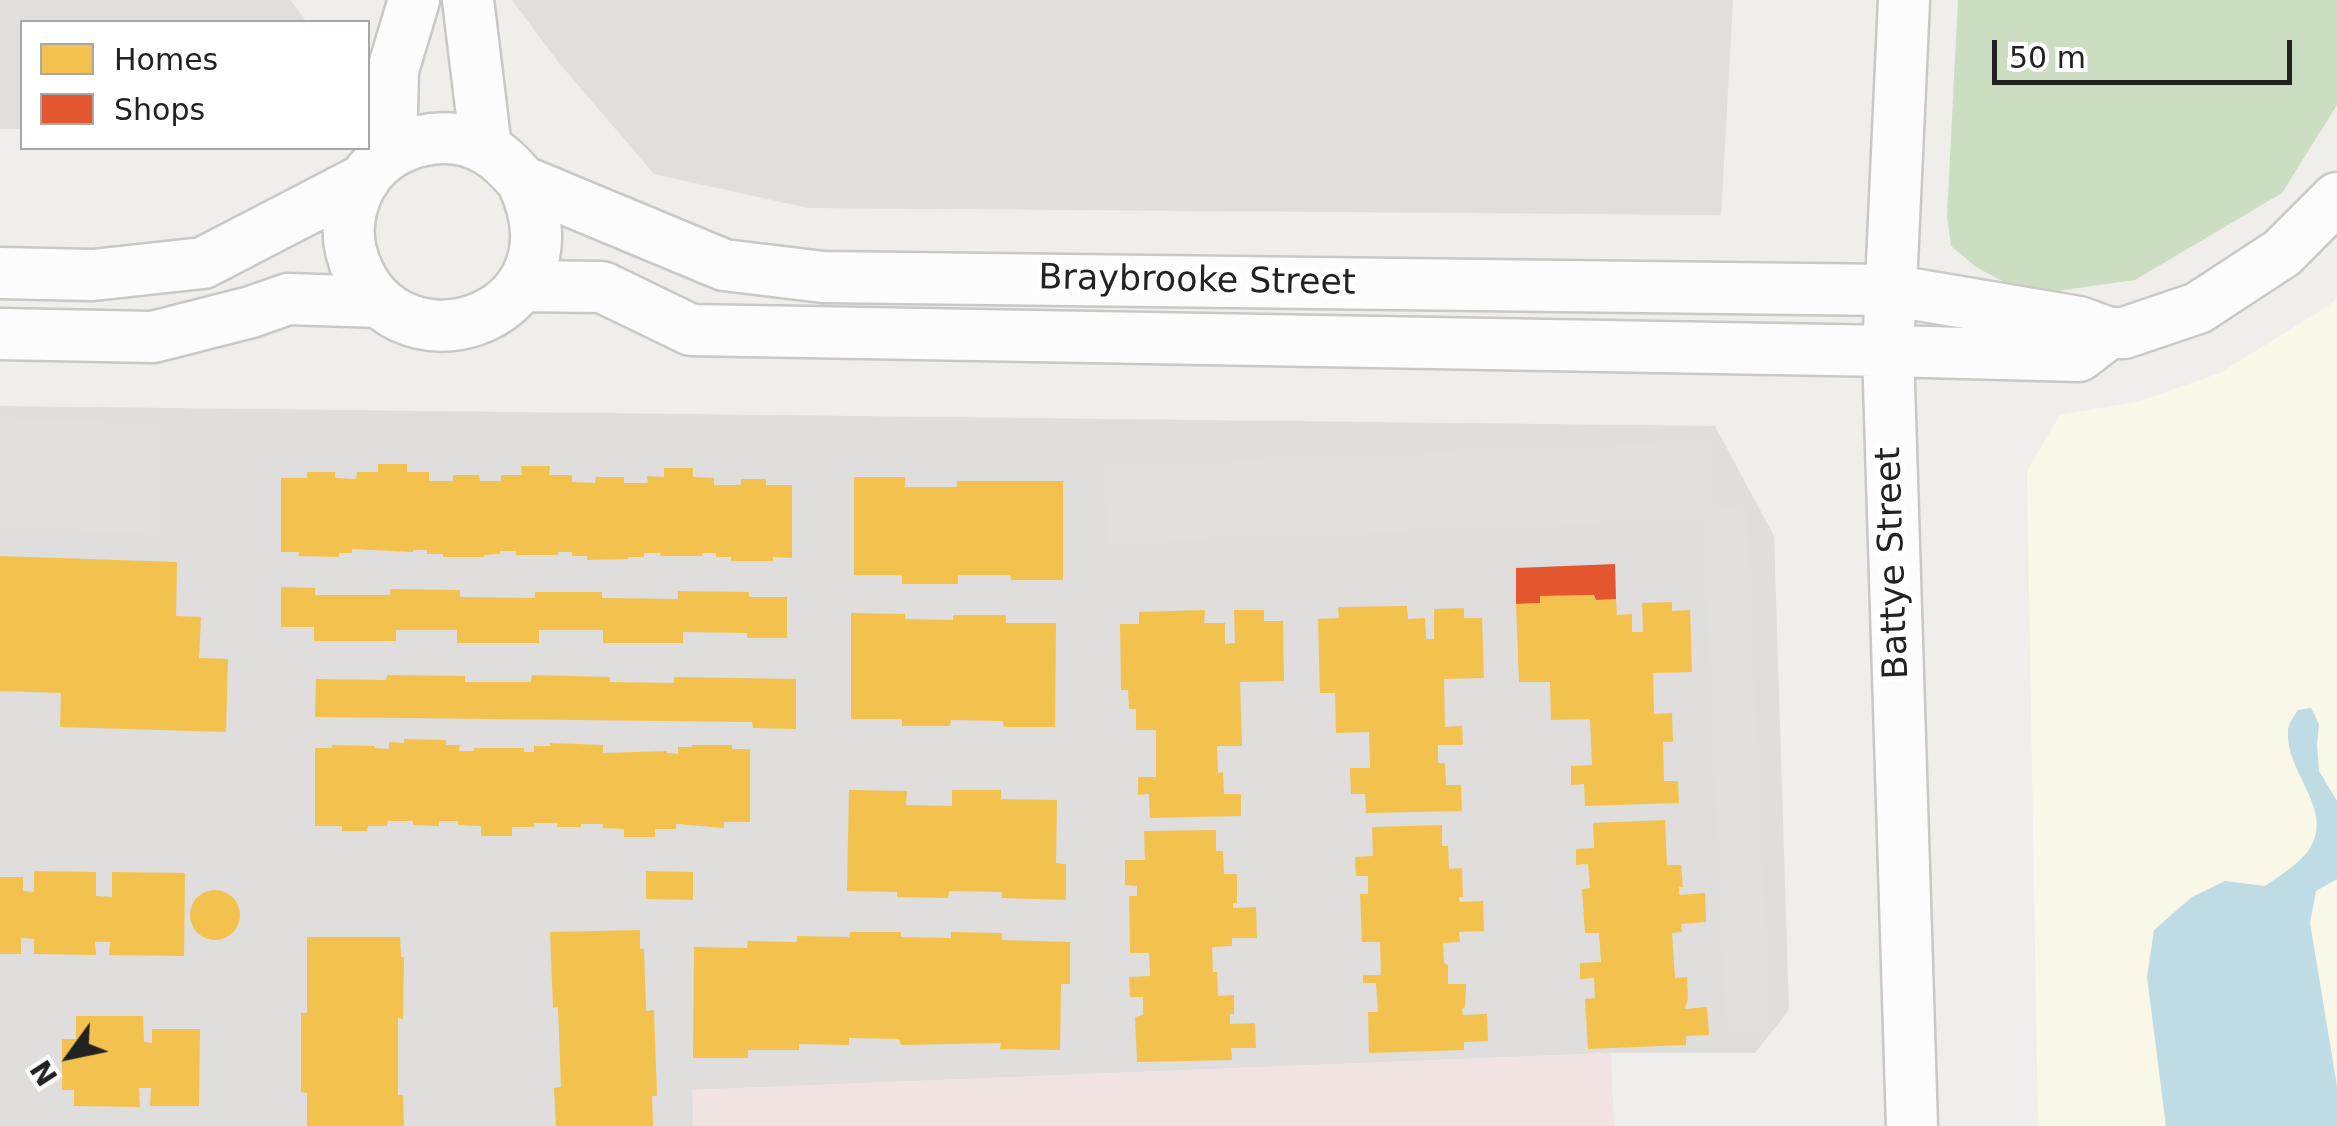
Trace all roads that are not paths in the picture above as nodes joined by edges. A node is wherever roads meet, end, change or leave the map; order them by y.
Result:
1 (414, 0) edge
2 (468, 0) edge
3 (1904, 0) edge
4 (486, 148) junction
5 (378, 166) junction
6 (522, 181) junction
7 (2337, 198) edge
8 (0, 273) edge
9 (823, 277) junction
10 (521, 286) junction
11 (1890, 290) junction
12 (380, 302) junction
13 (819, 332) junction
14 (0, 334) edge
15 (2109, 334) junction
16 (1888, 351) junction
17 (1912, 1126) edge

1 - 5 street
2 - 4 street
3 - 11 street, Battye Street
4 - 5 street
4 - 6 street
5 - 8 street
5 - 12 street
6 - 9 street, Braybrooke Street
6 - 10 street
7 - 15 street, Braybrooke Street
9 - 11 street, Braybrooke Street
9 - 13 street
10 - 12 street
10 - 13 street, Braybrooke Street
11 - 15 street, Braybrooke Street
11 - 16 street, Battye Street
12 - 14 street
13 - 16 street, Braybrooke Street
15 - 16 street, Braybrooke Street
16 - 17 street, Battye Street

